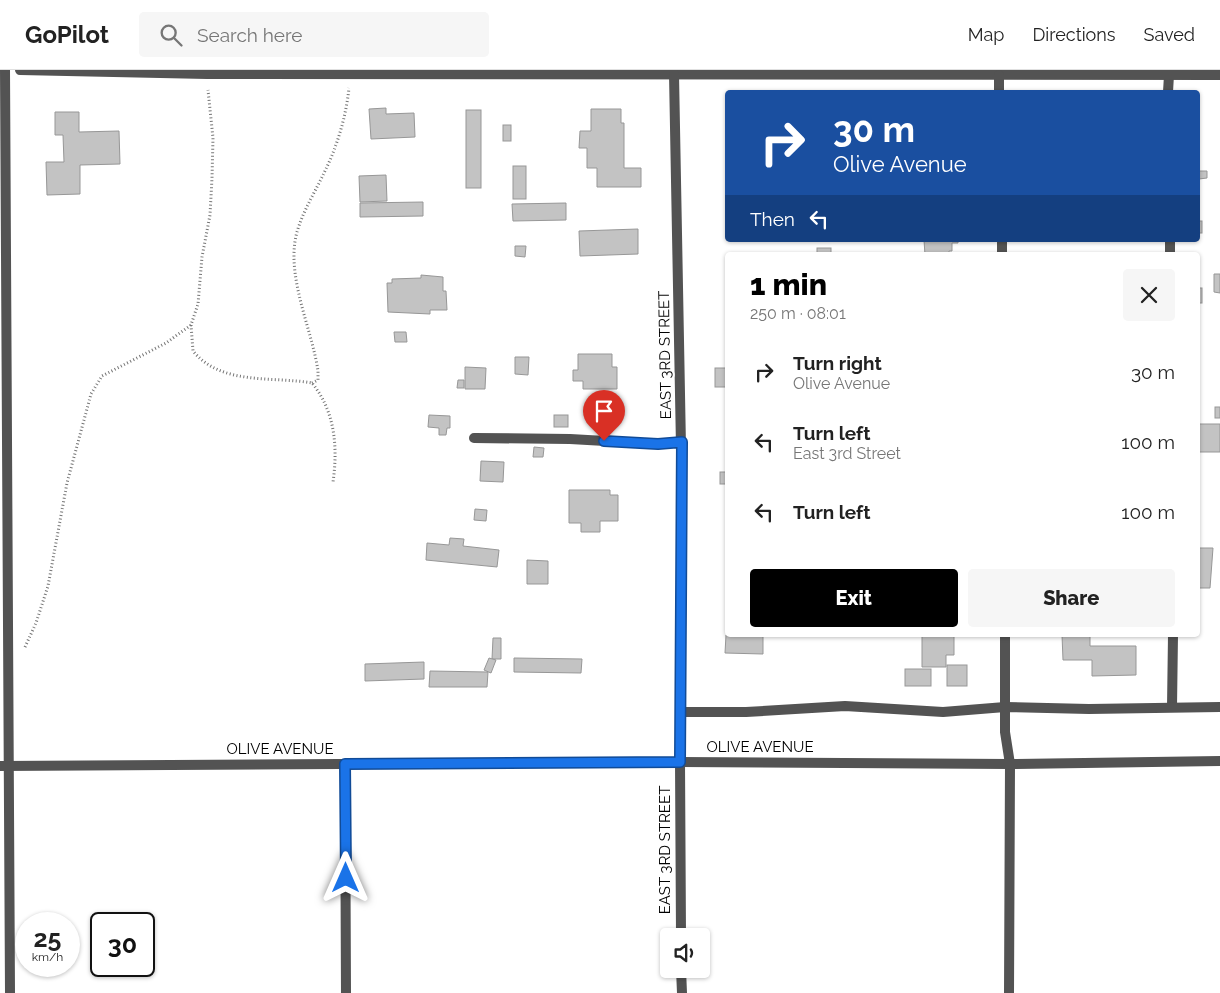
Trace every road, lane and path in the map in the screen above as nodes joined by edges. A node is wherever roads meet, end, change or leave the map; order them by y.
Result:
1 (5, 70) edge
2 (20, 70) edge
3 (207, 74) junction
4 (351, 74) junction
5 (674, 74) junction
6 (999, 75) junction
7 (1168, 75) junction
8 (1220, 75) edge
9 (999, 90) edge
10 (1168, 90) edge
11 (191, 325) junction
12 (312, 383) junction
13 (474, 438) dead end
14 (682, 442) junction
15 (333, 482) dead end
16 (1006, 637) edge
17 (1172, 637) edge
18 (24, 648) dead end
19 (1005, 706) junction
20 (1172, 707) junction
21 (1220, 707) edge
22 (680, 712) junction
23 (1220, 761) edge
24 (680, 762) junction
25 (345, 764) junction
26 (1010, 764) junction
27 (4, 766) edge
28 (681, 928) edge
29 (681, 978) edge
30 (10, 993) edge
31 (346, 993) edge
32 (682, 993) edge
33 (1009, 993) edge

1 - 27 street
2 - 3 street
3 - 4 street
3 - 11 path
4 - 5 street
4 - 12 path
5 - 6 street
5 - 14 street, EAST 3RD STREET
6 - 7 street
6 - 9 street
7 - 8 street
7 - 10 street
11 - 12 path
11 - 18 path
12 - 15 path
13 - 14 street
14 - 22 street, EAST 3RD STREET
16 - 19 street
17 - 20 street
19 - 20 street
19 - 22 street
19 - 26 street
20 - 21 street
22 - 24 street, EAST 3RD STREET
23 - 26 street, OLIVE AVENUE
24 - 25 street, OLIVE AVENUE
24 - 26 street, OLIVE AVENUE
24 - 28 street, EAST 3RD STREET
25 - 27 street, OLIVE AVENUE
25 - 31 street
26 - 33 street
27 - 30 street
29 - 32 street

